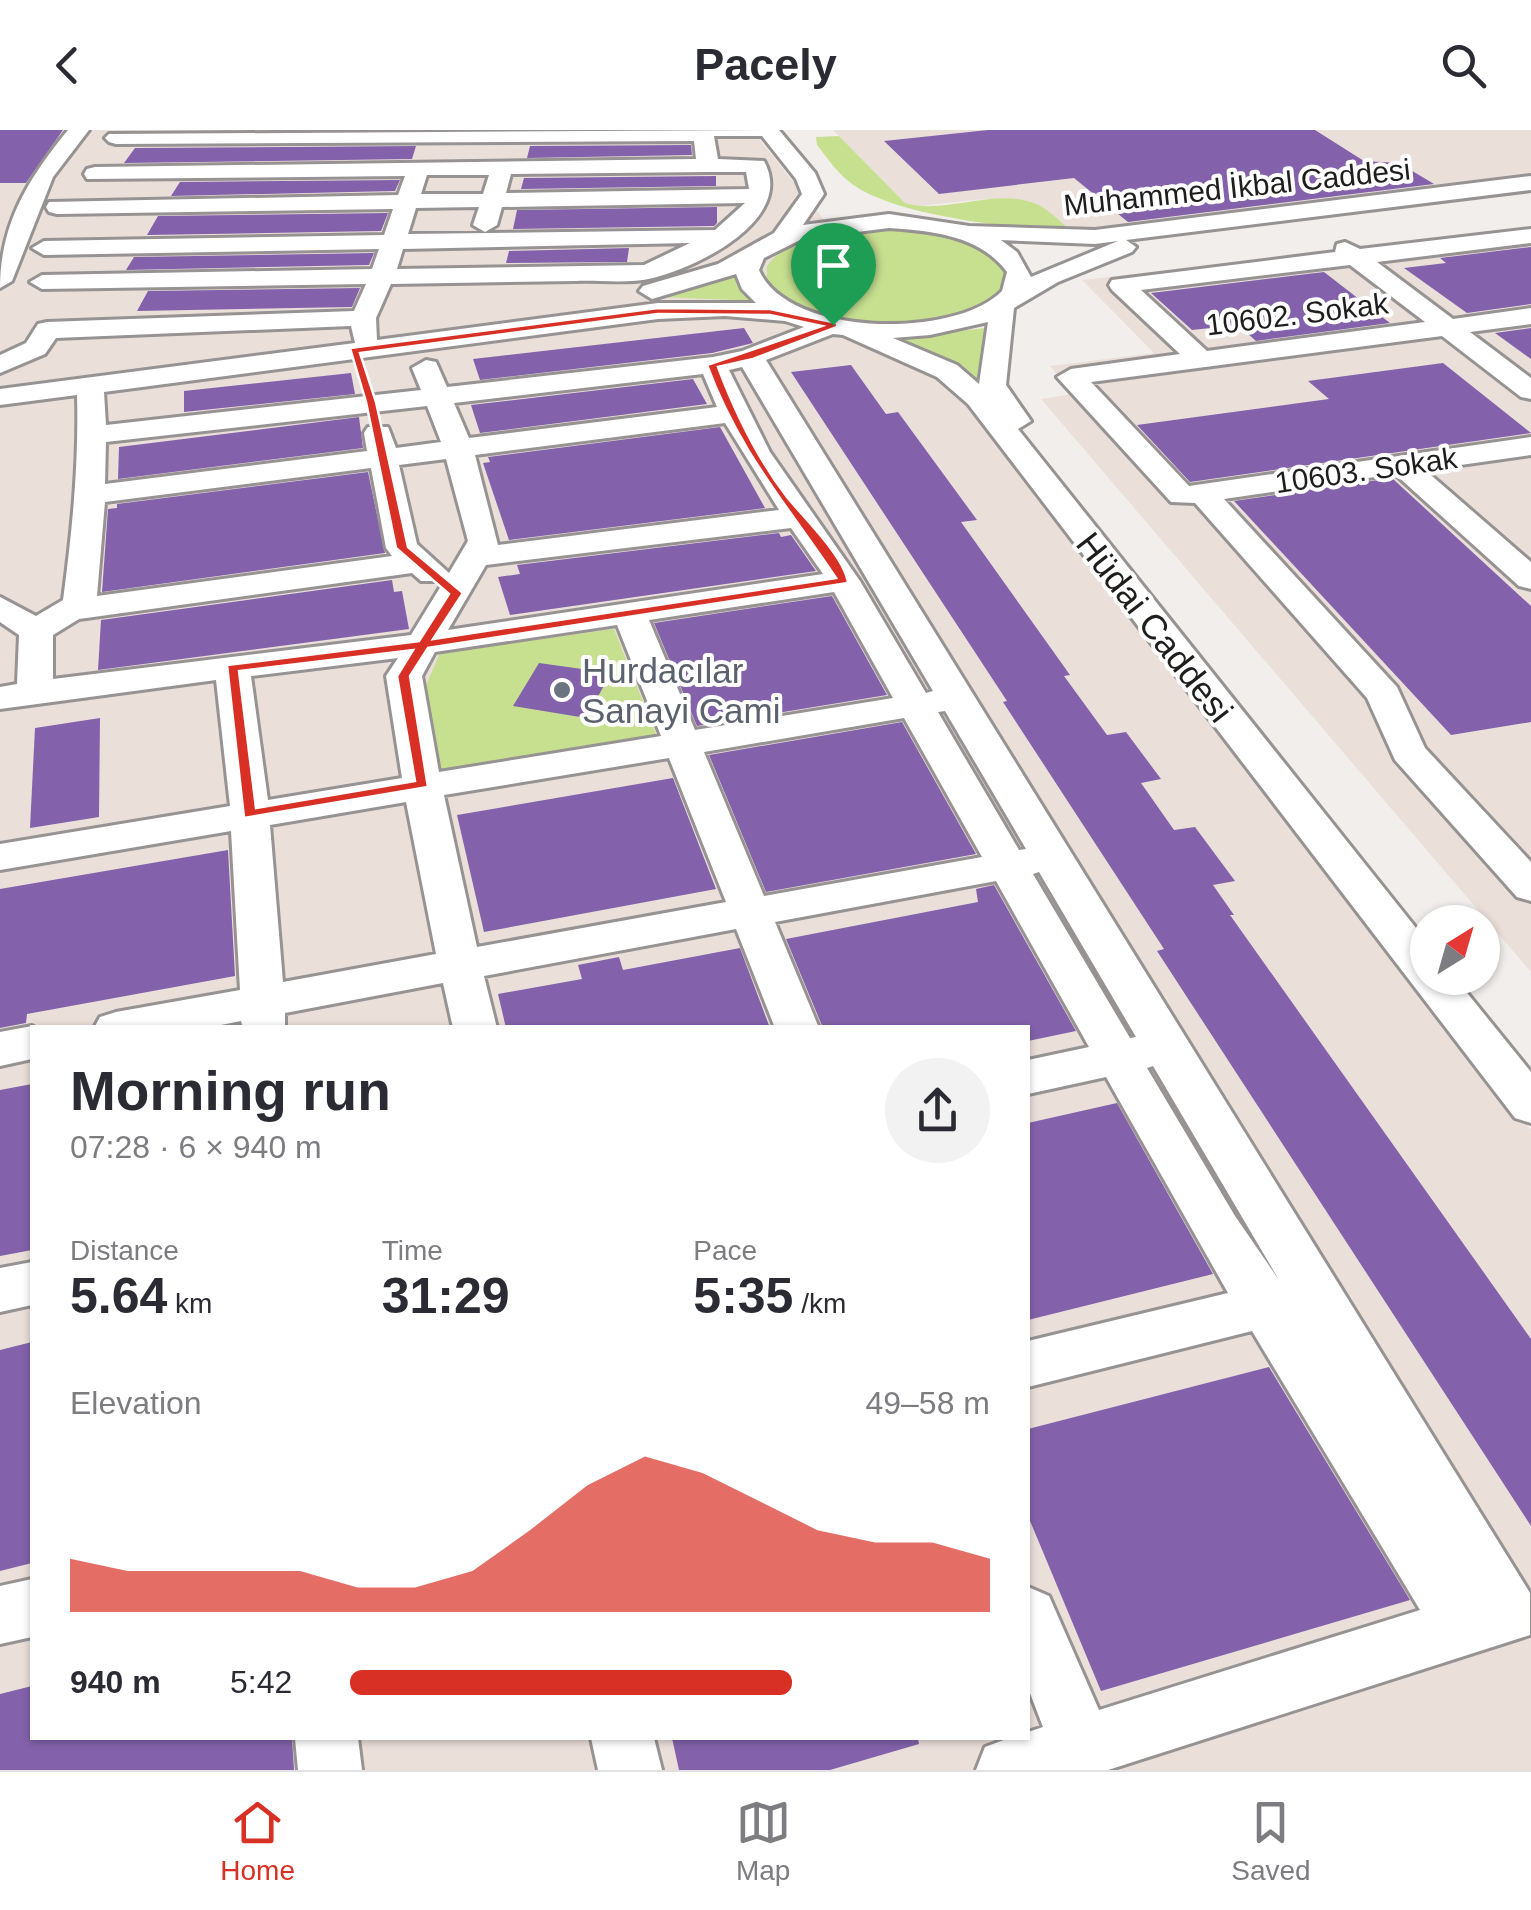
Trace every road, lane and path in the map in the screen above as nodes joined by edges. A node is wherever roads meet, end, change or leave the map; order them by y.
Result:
1 (79, 130) edge
2 (768, 130) edge
3 (788, 130) edge
4 (697, 132) edge
5 (540, 133) edge
6 (111, 134) edge
7 (369, 134) edge
8 (708, 165) junction
9 (418, 168) junction
10 (502, 168) junction
11 (531, 168) junction
12 (353, 169) junction
13 (285, 170) junction
14 (95, 174) dead end
15 (833, 185) dead end
16 (1531, 187) edge
17 (760, 196) junction
18 (493, 199) junction
19 (862, 200) dead end
20 (409, 201) junction
21 (269, 203) junction
22 (56, 207) junction
23 (1311, 214) junction
24 (944, 228) junction
25 (8, 232) edge
26 (722, 236) junction
27 (1531, 236) edge
28 (481, 238) junction
29 (392, 240) junction
30 (775, 242) junction
31 (250, 243) junction
32 (44, 248) junction
33 (1366, 255) junction
34 (470, 276) junction
35 (382, 277) junction
36 (233, 280) junction
37 (0, 281) edge
38 (42, 282) junction
39 (1006, 302) junction
40 (794, 314) junction
41 (1531, 316) edge
42 (452, 321) junction
43 (212, 324) junction
44 (839, 326) junction
45 (47, 330) junction
46 (360, 335) junction
47 (1473, 336) junction
48 (1531, 340) edge
49 (1201, 360) junction
50 (731, 361) junction
51 (0, 364) edge
52 (87, 366) junction
53 (1531, 369) edge
54 (0, 380) edge
55 (1082, 388) junction
56 (1531, 391) edge
57 (436, 394) junction
58 (0, 397) edge
59 (371, 402) junction
60 (731, 414) junction
61 (94, 435) junction
62 (1531, 446) edge
63 (458, 448) junction
64 (383, 459) junction
65 (1402, 465) junction
66 (91, 494) junction
67 (1202, 494) junction
68 (801, 517) junction
69 (475, 557) junction
70 (418, 562) junction
71 (1531, 580) edge
72 (844, 581) junction
73 (456, 593) junction
74 (0, 607) edge
75 (70, 610) junction
76 (630, 614) junction
77 (36, 632) junction
78 (423, 644) junction
79 (232, 668) junction
80 (17, 695) edge
81 (936, 702) junction
82 (682, 742) junction
83 (422, 784) junction
84 (250, 814) junction
85 (1517, 853) edge
86 (0, 858) edge
87 (1030, 861) junction
88 (1531, 887) edge
89 (1410, 910) edge
90 (750, 914) junction
91 (1410, 951) edge
92 (460, 968) junction
93 (1445, 995) edge
94 (1478, 995) edge
95 (263, 1014) edge
96 (148, 1025) edge
97 (474, 1025) edge
98 (796, 1025) edge
99 (30, 1043) edge
100 (1165, 1047) junction
101 (0, 1049) edge
102 (1119, 1058) junction
103 (1531, 1062) edge
104 (1030, 1077) edge
105 (1531, 1105) edge
106 (30, 1284) edge
107 (0, 1290) edge
108 (1290, 1300) junction
109 (1030, 1364) edge
110 (30, 1608) edge
111 (0, 1615) edge
112 (1501, 1616) edge
113 (1030, 1622) edge
114 (327, 1740) edge
115 (623, 1740) edge
116 (1082, 1746) junction
117 (330, 1770) edge
118 (630, 1770) edge
119 (1008, 1770) edge

1 - 25 street
2 - 4 street
2 - 30 street
3 - 15 street
4 - 5 street
4 - 8 street
5 - 7 street
5 - 11 street
6 - 7 street
6 - 22 street
7 - 12 street
8 - 11 street
8 - 17 street
9 - 10 street
9 - 12 street
9 - 20 street
10 - 11 street
10 - 18 street
12 - 13 street
13 - 14 street
13 - 21 street
16 - 23 street, Muhammed İkbal Caddesi
17 - 18 street
17 - 26 street
18 - 20 street
18 - 28 street
19 - 24 street
20 - 21 street
20 - 29 street
21 - 22 street
21 - 31 street
22 - 32 street
23 - 24 street, Muhammed İkbal Caddesi
23 - 33 street
23 - 39 street, Muhammed İkbal Caddesi
24 - 30 street
24 - 39 street, Hüdai Caddesi
25 - 37 street
26 - 28 street
26 - 34 street
27 - 33 street
28 - 29 street
28 - 34 street
29 - 31 street
29 - 35 street
30 - 40 street
30 - 42 street
31 - 32 street
31 - 36 street
32 - 38 street
33 - 47 street
33 - 49 street
34 - 35 street
34 - 42 street
35 - 36 street
35 - 46 street
36 - 38 street
36 - 43 street
38 - 45 street
39 - 44 street, Muhammed İkbal Caddesi
39 - 89 street, Hüdai Caddesi
40 - 42 street
40 - 44 street
41 - 47 street, 10602. Sokak
42 - 46 street
42 - 57 street
43 - 45 street
43 - 46 street
44 - 50 street
44 - 91 street, Hüdai Caddesi
45 - 51 street
45 - 52 street
46 - 52 street
46 - 59 street
47 - 48 street, 10602. Sokak
47 - 49 street, 10602. Sokak
47 - 53 street
47 - 55 street, 10602. Sokak
47 - 56 street
49 - 55 street, 10602. Sokak
50 - 57 street
50 - 60 street
50 - 81 street
52 - 54 street
52 - 58 street
52 - 61 street
55 - 67 street
57 - 59 street
57 - 63 street
59 - 61 street
59 - 64 street
60 - 63 street
60 - 68 street
61 - 66 street
62 - 65 street, 10603. Sokak
63 - 64 street
63 - 69 street
64 - 66 street
64 - 70 street
65 - 67 street, 10603. Sokak
65 - 71 street
66 - 75 street
67 - 85 street
68 - 69 street
68 - 72 street
69 - 73 street
70 - 73 street
70 - 75 street
72 - 76 street
72 - 81 street
73 - 78 street
74 - 77 street
75 - 77 street
76 - 78 street
76 - 82 street
77 - 80 street
78 - 79 street
78 - 83 street
79 - 80 street
79 - 84 street
81 - 82 street
81 - 87 street
82 - 83 street
82 - 90 street
83 - 84 street
83 - 92 street
84 - 86 street
84 - 95 street
85 - 88 street
87 - 90 street
87 - 100 street
87 - 102 street
90 - 92 street
90 - 98 street
92 - 95 street
92 - 97 street
93 - 105 street, Hüdai Caddesi
94 - 103 street
95 - 96 street
99 - 101 street
100 - 102 street
100 - 108 street
102 - 104 street
102 - 108 street
106 - 107 street
108 - 109 street
108 - 112 street
110 - 111 street
112 - 116 street
113 - 116 street
114 - 117 street
115 - 118 street
116 - 119 street

